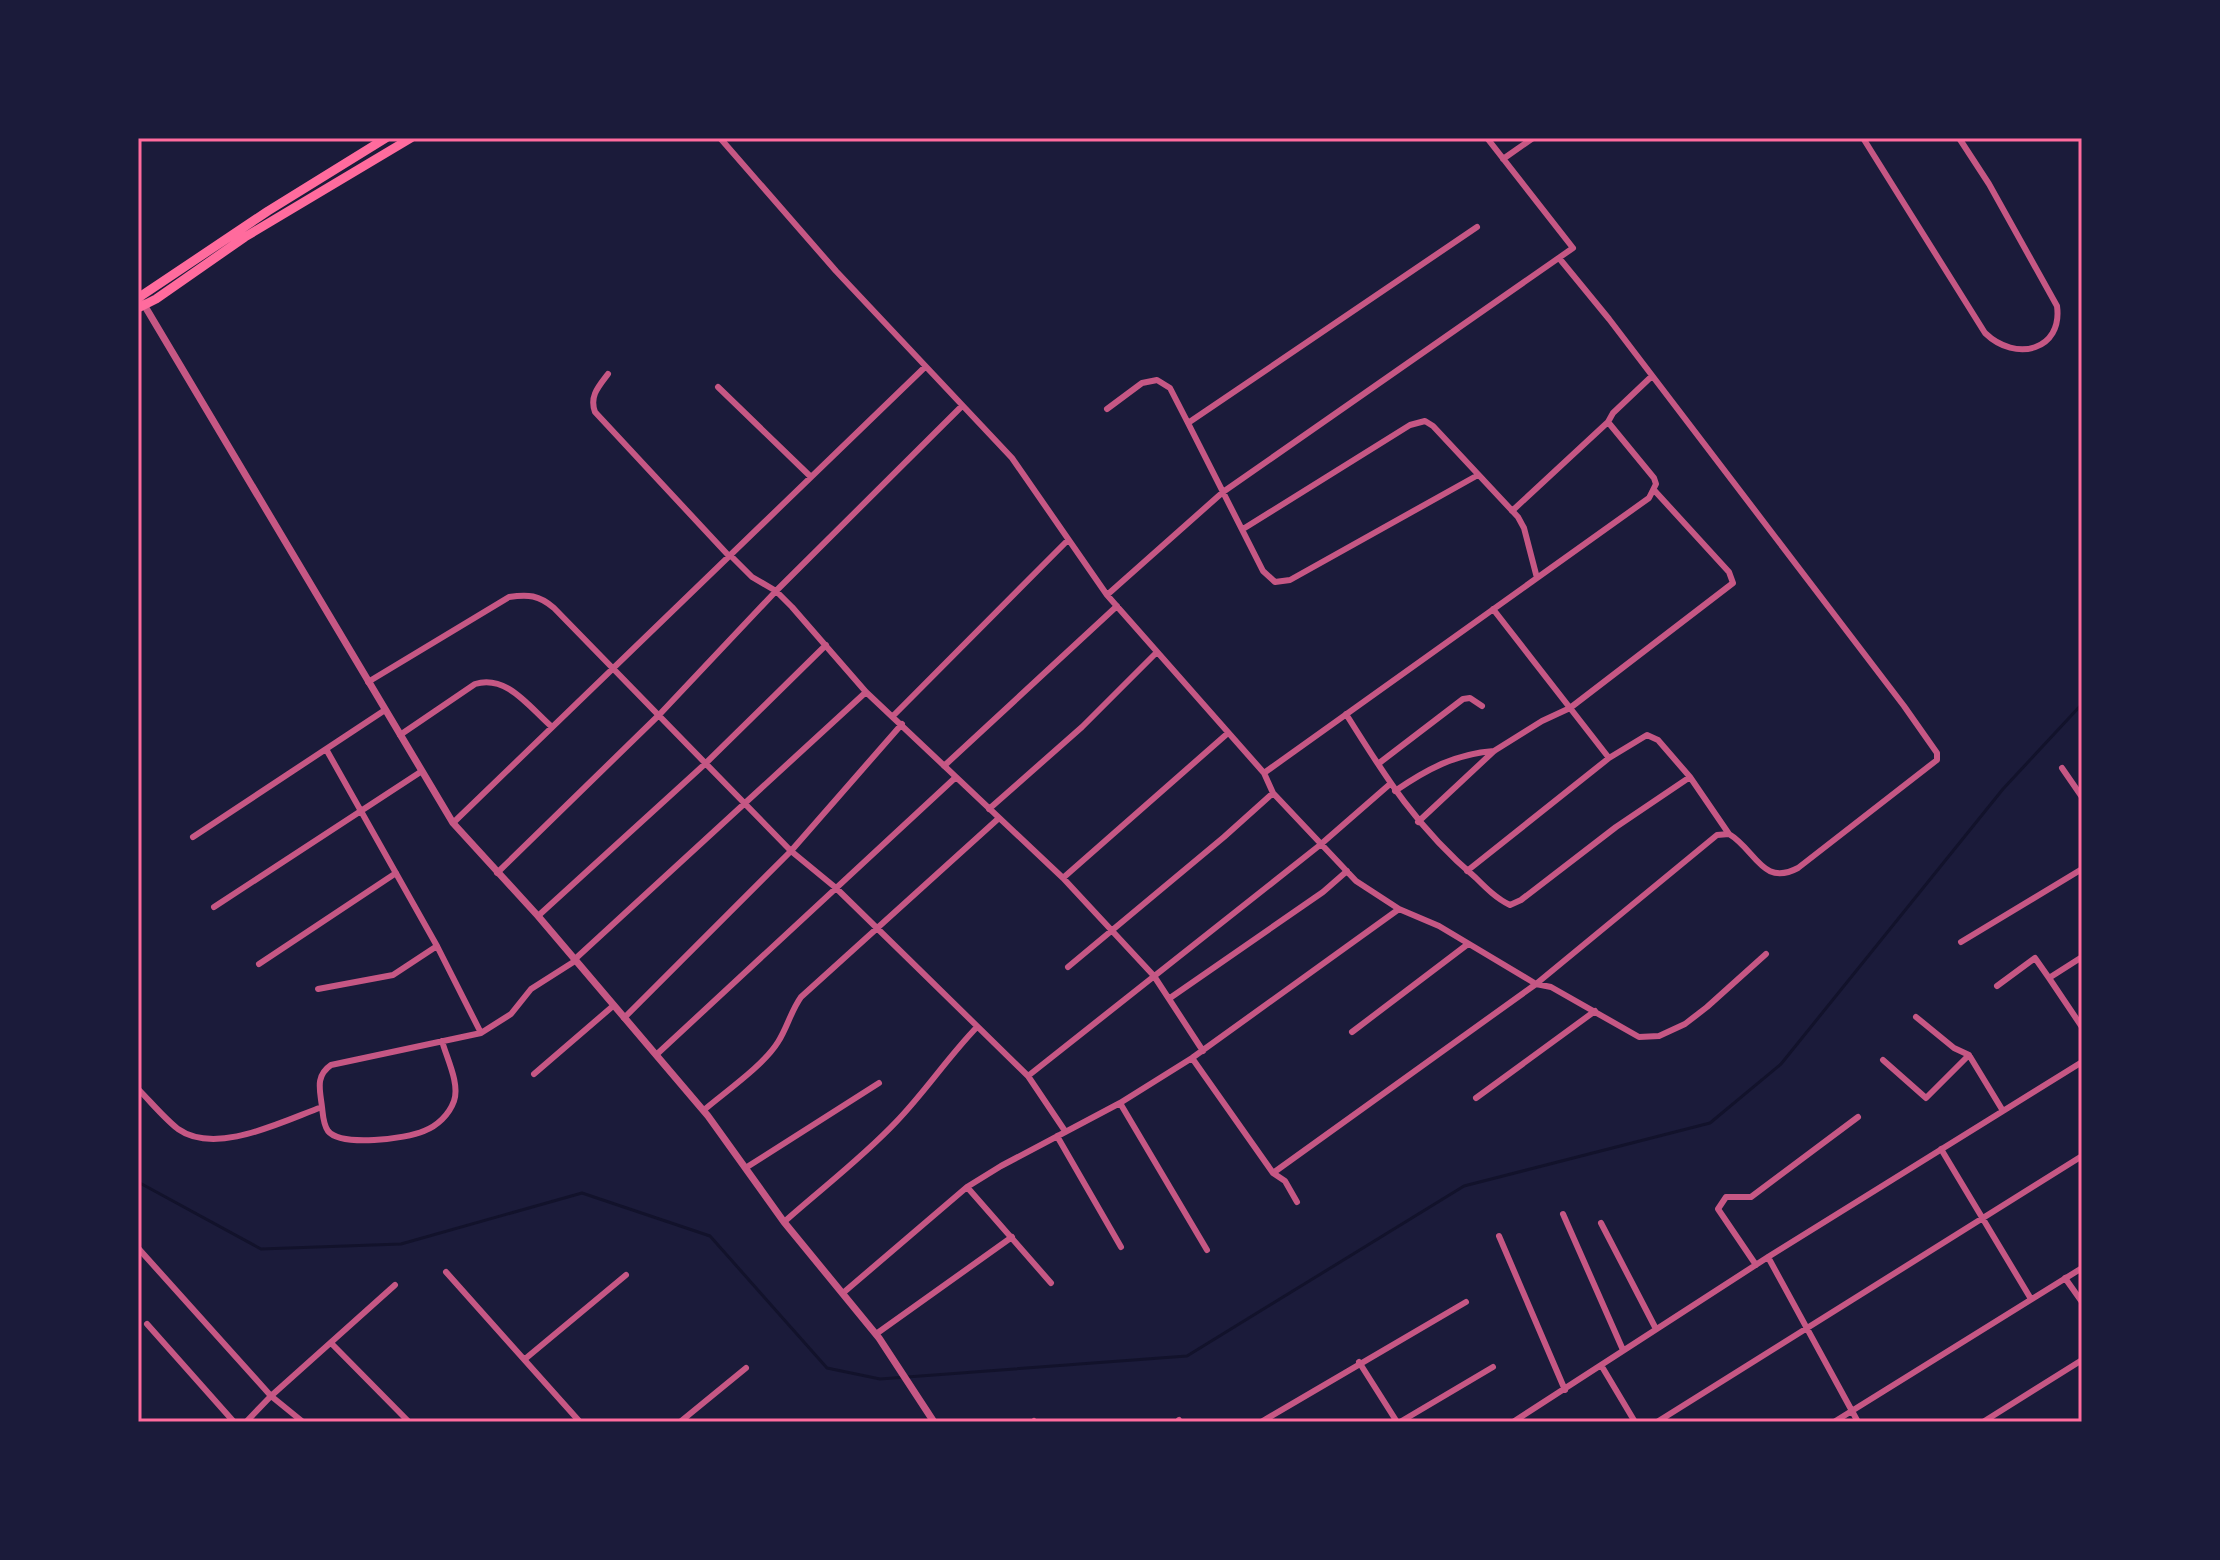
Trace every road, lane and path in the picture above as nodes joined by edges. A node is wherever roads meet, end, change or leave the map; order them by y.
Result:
1 (386, 138) edge
2 (411, 138) edge
3 (720, 138) edge
4 (1487, 138) edge
5 (1533, 138) edge
6 (1863, 138) edge
7 (1959, 138) edge
8 (1503, 159) junction
9 (271, 215) junction
10 (1477, 227) dead end
11 (1559, 258) junction
12 (140, 303) edge
13 (925, 367) junction
14 (608, 374) dead end
15 (1652, 376) junction
16 (718, 387) dead end
17 (962, 406) junction
18 (1107, 409) dead end
19 (1608, 422) junction
20 (1188, 423) junction
21 (1478, 475) junction
22 (811, 477) junction
23 (1654, 490) junction
24 (1223, 492) junction
25 (1512, 511) junction
26 (1243, 529) junction
27 (1068, 540) junction
28 (729, 556) junction
29 (1537, 578) junction
30 (776, 591) junction
31 (1107, 595) junction
32 (1117, 606) junction
33 (1493, 609) junction
34 (826, 645) junction
35 (1157, 652) junction
36 (614, 668) junction
37 (368, 682) junction
38 (866, 692) junction
39 (1482, 706) dead end
40 (1570, 708) junction
41 (385, 710) junction
42 (1346, 714) junction
43 (659, 715) junction
44 (893, 716) junction
45 (902, 724) junction
46 (552, 727) junction
47 (1228, 733) junction
48 (400, 735) junction
49 (326, 749) junction
50 (1494, 751) junction
51 (1609, 758) junction
52 (706, 763) junction
53 (1378, 764) junction
54 (944, 766) junction
55 (2062, 768) dead end
56 (422, 771) junction
57 (1264, 773) junction
58 (956, 777) junction
59 (1690, 777) junction
60 (1392, 787) junction
61 (1273, 793) junction
62 (2082, 797) edge
63 (746, 805) junction
64 (989, 809) junction
65 (362, 812) junction
66 (999, 818) junction
67 (1418, 822) junction
68 (453, 823) junction
69 (1729, 834) junction
70 (193, 837) dead end
71 (1320, 845) junction
72 (791, 851) junction
73 (2082, 869) edge
74 (1347, 871) junction
75 (1467, 871) junction
76 (396, 873) junction
77 (497, 873) junction
78 (1063, 878) junction
79 (836, 888) junction
80 (214, 907) dead end
81 (1399, 909) junction
82 (538, 916) junction
83 (876, 928) junction
84 (1111, 932) junction
85 (1961, 942) dead end
86 (1468, 944) junction
87 (437, 946) junction
88 (1766, 954) dead end
89 (2082, 957) edge
90 (575, 961) junction
91 (259, 964) dead end
92 (1068, 967) dead end
93 (1154, 976) junction
94 (2049, 978) junction
95 (1536, 984) junction
96 (1997, 986) dead end
97 (318, 989) dead end
98 (1170, 998) junction
99 (613, 1006) junction
100 (1595, 1011) junction
101 (1916, 1017) dead end
102 (624, 1018) junction
103 (977, 1027) junction
104 (2082, 1027) edge
105 (1352, 1032) dead end
106 (481, 1033) junction
107 (442, 1041) junction
108 (1203, 1051) junction
109 (656, 1055) junction
110 (1969, 1055) junction
111 (1192, 1058) junction
112 (1883, 1060) dead end
113 (2082, 1062) edge
114 (534, 1074) dead end
115 (1028, 1076) junction
116 (879, 1083) dead end
117 (138, 1089) edge
118 (1476, 1098) dead end
119 (1120, 1103) junction
120 (322, 1107) junction
121 (704, 1110) junction
122 (2003, 1111) junction
123 (1858, 1117) dead end
124 (1065, 1131) junction
125 (1057, 1136) junction
126 (1941, 1149) junction
127 (2082, 1156) edge
128 (747, 1167) junction
129 (1273, 1173) junction
130 (967, 1187) junction
131 (1297, 1202) dead end
132 (1563, 1214) dead end
133 (1982, 1219) junction
134 (784, 1222) junction
135 (1601, 1223) dead end
136 (1499, 1236) dead end
137 (1012, 1237) junction
138 (1121, 1247) dead end
139 (138, 1248) edge
140 (1207, 1250) dead end
141 (1768, 1257) junction
142 (1756, 1265) junction
143 (2082, 1268) edge
144 (446, 1272) dead end
145 (626, 1275) dead end
146 (2065, 1278) junction
147 (1051, 1283) dead end
148 (395, 1285) dead end
149 (843, 1293) junction
150 (2031, 1299) junction
151 (1466, 1302) dead end
152 (2082, 1302) edge
153 (147, 1324) dead end
154 (1808, 1328) junction
155 (1656, 1329) junction
156 (877, 1336) junction
157 (332, 1344) junction
158 (1623, 1350) junction
159 (525, 1359) junction
160 (2082, 1360) edge
161 (1359, 1362) junction
162 (1601, 1365) junction
163 (1493, 1367) dead end
164 (746, 1368) dead end
165 (1565, 1390) junction
166 (271, 1396) junction
167 (1852, 1411) junction
168 (1985, 1421) edge
169 (234, 1422) edge
170 (246, 1422) edge
171 (303, 1422) edge
172 (409, 1422) edge
173 (580, 1422) edge
174 (680, 1422) edge
175 (934, 1422) edge
176 (1261, 1422) edge
177 (1398, 1422) edge
178 (1513, 1422) edge
179 (1635, 1422) edge
180 (1657, 1422) edge
181 (1834, 1422) edge
182 (1858, 1422) edge

1 - 9 main road
2 - 9 main road
3 - 13 street
4 - 8 street
5 - 8 street
6 - 7 street
8 - 11 street
9 - 12 main road
10 - 20 street
11 - 15 street
11 - 24 street
12 - 37 street
13 - 17 street
13 - 22 street
14 - 28 street
15 - 19 street
15 - 69 street
16 - 22 street
17 - 27 street
17 - 30 street
18 - 20 street
19 - 23 street
19 - 25 street
20 - 24 street
21 - 25 street
21 - 26 street
21 - 26 street
22 - 28 street
23 - 29 street
23 - 40 street
24 - 26 street
24 - 31 street
25 - 29 street
27 - 31 street
27 - 44 street
28 - 30 street
28 - 36 street
29 - 33 street
30 - 34 street
30 - 43 street
31 - 32 street
32 - 35 street
32 - 54 street
33 - 40 street
33 - 42 street
34 - 38 street
34 - 52 street
35 - 47 street
35 - 64 street
36 - 37 street
36 - 43 street
36 - 46 street
37 - 41 street
38 - 44 street
38 - 63 street
39 - 53 street
40 - 50 street
40 - 51 street
41 - 48 street
41 - 49 street
42 - 53 street
42 - 57 street
43 - 52 street
43 - 77 street
44 - 45 street
45 - 54 street
45 - 72 street
46 - 48 street
46 - 68 street
47 - 57 street
47 - 78 street
48 - 56 street
49 - 65 street
49 - 70 street
50 - 60 street
50 - 67 street
51 - 59 street
51 - 75 street
52 - 63 street
52 - 82 street
53 - 60 street
54 - 58 street
55 - 62 street
56 - 65 street
56 - 68 street
57 - 61 street
58 - 64 street
58 - 79 street
59 - 69 street
59 - 75 street
60 - 67 street
60 - 71 street
61 - 71 street
61 - 84 street
63 - 72 street
63 - 90 street
64 - 66 street
65 - 76 street
65 - 80 street
66 - 78 street
66 - 83 street
67 - 75 street
68 - 77 street
69 - 95 street
71 - 74 street
71 - 93 street
72 - 79 street
72 - 102 street
73 - 85 street
74 - 81 street
74 - 98 street
76 - 87 street
76 - 91 street
77 - 82 street
78 - 84 street
79 - 83 street
79 - 109 street
81 - 86 street
81 - 108 street
82 - 90 street
83 - 103 street
83 - 121 street
84 - 92 street
84 - 93 street
86 - 95 street
86 - 105 street
87 - 97 street
87 - 106 street
88 - 100 street
89 - 94 street
90 - 99 street
90 - 106 street
93 - 98 street
93 - 115 street
94 - 96 street
94 - 104 street
95 - 100 street
95 - 129 street
98 - 108 street
99 - 102 street
99 - 114 street
100 - 118 street
101 - 110 street
102 - 109 street
103 - 115 street
103 - 134 street
106 - 107 street
107 - 120 street
107 - 120 street
108 - 111 street
109 - 121 street
110 - 112 street
110 - 122 street
111 - 119 street
111 - 129 street
113 - 122 street
115 - 124 street
116 - 128 street
117 - 120 street
119 - 124 street
119 - 140 street
121 - 128 street
122 - 126 street
123 - 142 street
124 - 125 street
125 - 130 street
125 - 138 street
126 - 133 street
126 - 141 street
127 - 133 street
128 - 134 street
129 - 131 street
130 - 137 street
130 - 149 street
132 - 158 street
133 - 150 street
133 - 154 street
134 - 149 street
135 - 155 street
136 - 165 street
137 - 147 street
137 - 156 street
139 - 166 street
141 - 142 street
141 - 154 street
142 - 155 street
143 - 146 street
144 - 159 street
145 - 159 street
146 - 150 street
146 - 152 street
148 - 157 street
149 - 156 street
150 - 167 street
151 - 161 street
153 - 169 street
154 - 167 street
154 - 180 street
155 - 158 street
156 - 175 street
157 - 166 street
157 - 172 street
158 - 162 street
159 - 173 street
160 - 168 street
161 - 176 street
161 - 177 street
162 - 165 street
162 - 179 street
163 - 177 street
164 - 174 street
165 - 178 street
166 - 170 street
166 - 171 street
167 - 181 street
167 - 182 street

